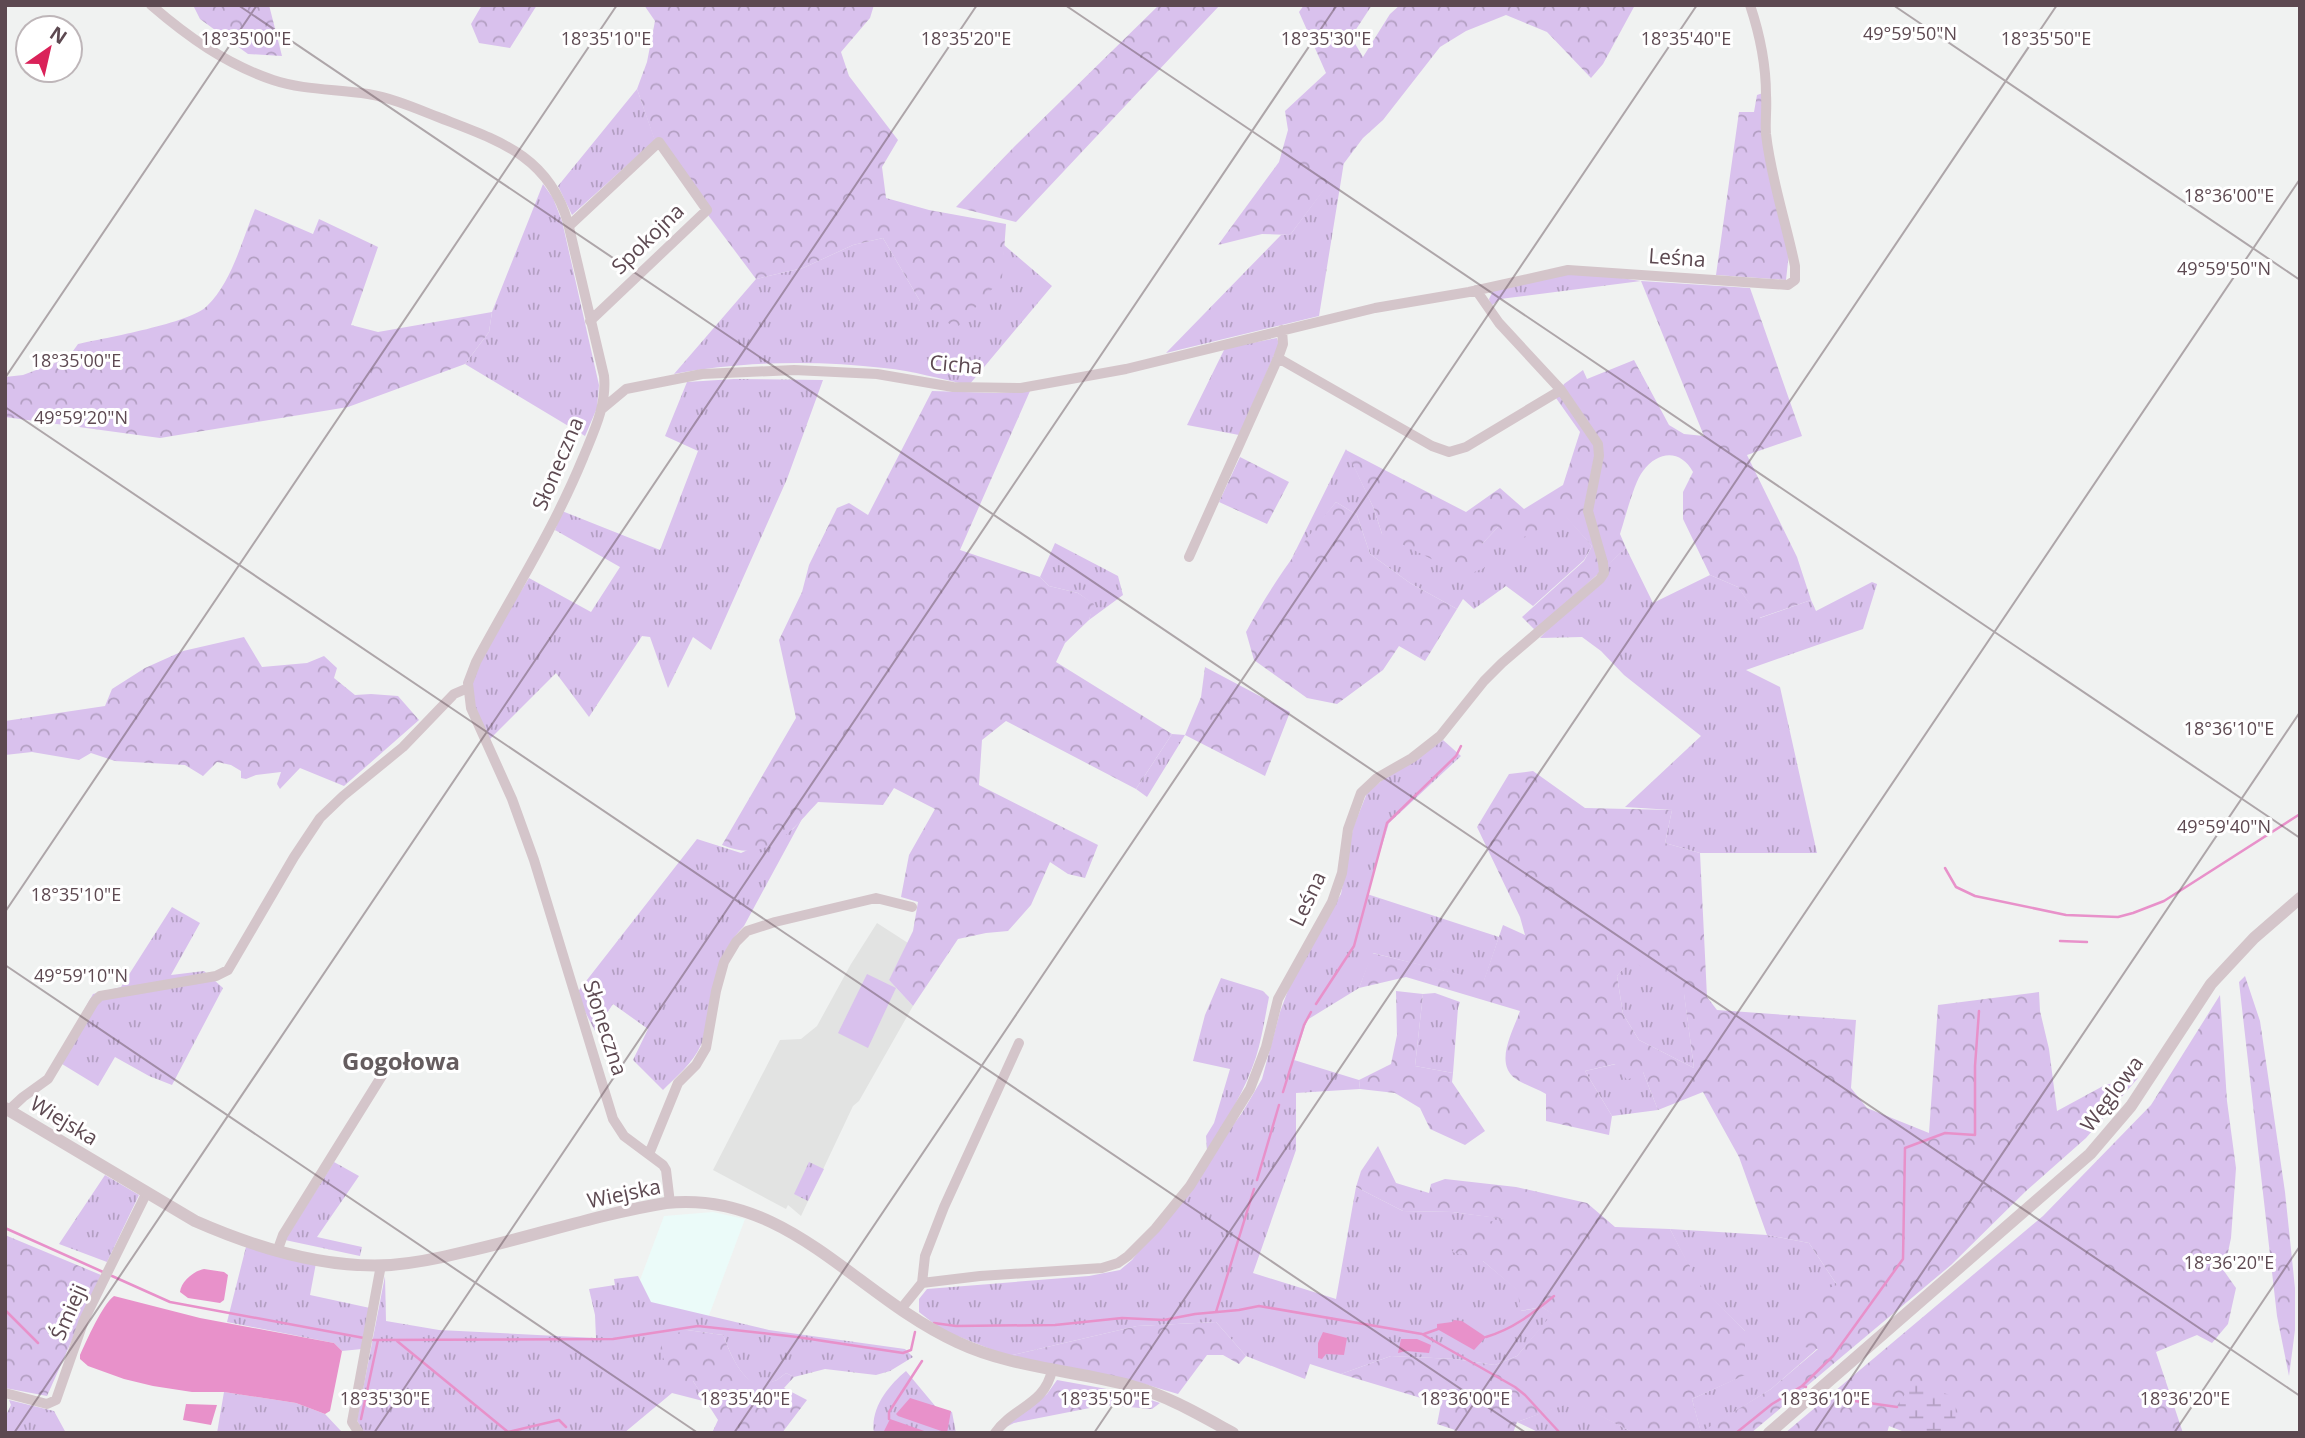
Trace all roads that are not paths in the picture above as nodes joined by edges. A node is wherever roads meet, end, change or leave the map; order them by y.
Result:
1 (151, 5) edge
2 (1749, 5) edge
3 (569, 226) junction
4 (1476, 290) junction
5 (590, 321) junction
6 (1282, 330) junction
7 (1278, 358) junction
8 (604, 379) junction
9 (626, 389) junction
10 (1561, 390) junction
11 (602, 410) junction
12 (1189, 557) dead end
13 (468, 688) junction
14 (2300, 898) edge
15 (912, 907) dead end
16 (1019, 1043) dead end
17 (383, 1074) dead end
18 (7, 1109) edge
19 (649, 1154) junction
20 (146, 1194) junction
21 (670, 1203) junction
22 (278, 1249) junction
23 (381, 1265) junction
24 (922, 1283) junction
25 (901, 1309) junction
26 (1052, 1370) junction
27 (5, 1393) edge
28 (359, 1433) edge
29 (995, 1433) edge
30 (1233, 1433) edge
31 (1769, 1433) edge

1 - 3 street, Słoneczna
2 - 4 street, Leśna
3 - 5 street, Słoneczna
3 - 5 street, Spokojna
4 - 6 street, Leśna
4 - 10 street
5 - 8 street, Słoneczna
6 - 7 street
6 - 9 street, Cicha
7 - 10 street
7 - 12 street
8 - 9 street
8 - 11 street, Słoneczna
9 - 11 street
10 - 24 street, Leśna
11 - 13 street, Słoneczna
13 - 18 street, Wiejska
13 - 19 street, Słoneczna
14 - 31 street, Węglowa
15 - 19 street
16 - 24 street
17 - 22 street
18 - 20 street, Wiejska
19 - 21 street, Słoneczna
20 - 22 street, Wiejska
20 - 27 street, Śmieji
21 - 23 street, Wiejska
21 - 25 street, Wiejska
22 - 23 street, Wiejska
23 - 28 street
24 - 25 street
25 - 26 street, Wiejska
26 - 29 street
26 - 30 street, Wiejska

